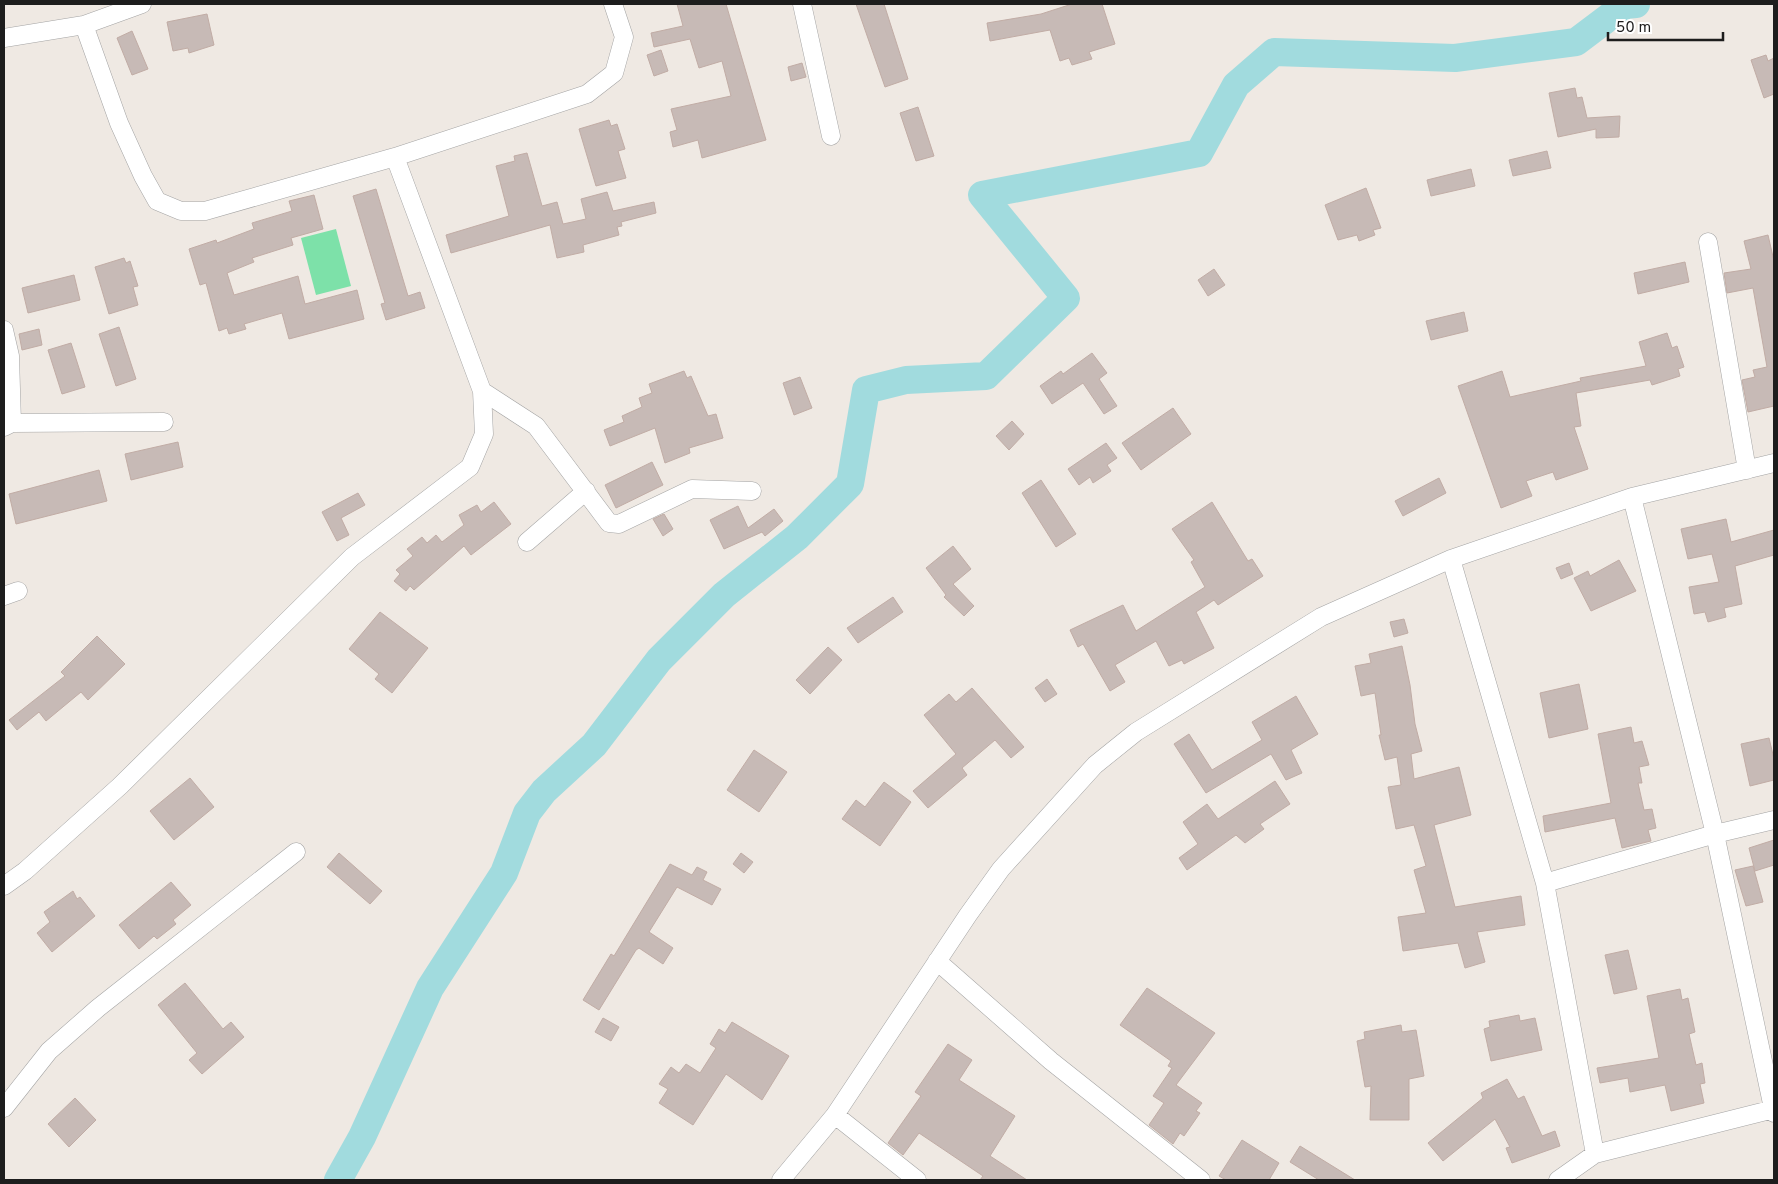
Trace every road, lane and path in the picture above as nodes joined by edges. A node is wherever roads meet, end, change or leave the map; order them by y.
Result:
1 (142, 4) edge
2 (613, 4) edge
3 (802, 4) edge
4 (84, 25) junction
5 (4, 38) edge
6 (831, 136) dead end
7 (395, 157) junction
8 (1708, 242) dead end
9 (4, 330) edge
10 (482, 391) junction
11 (164, 422) dead end
12 (8, 425) edge
13 (1774, 464) edge
14 (1746, 470) junction
15 (586, 491) junction
16 (752, 491) dead end
17 (1632, 497) junction
18 (527, 542) dead end
19 (1451, 559) junction
20 (1774, 820) edge
21 (1715, 834) junction
22 (296, 852) dead end
23 (1545, 883) junction
24 (4, 886) edge
25 (936, 961) junction
26 (4, 1108) edge
27 (1774, 1111) edge
28 (835, 1115) junction
29 (1595, 1154) junction
30 (781, 1180) edge
31 (917, 1180) edge
32 (1202, 1180) edge
33 (1558, 1180) edge

1 - 4 street
2 - 7 street
3 - 6 street
4 - 5 street
4 - 7 street
7 - 10 street
8 - 14 street
9 - 12 street
10 - 15 street
10 - 24 street
11 - 12 street
13 - 14 street
14 - 17 street
15 - 16 street
15 - 18 street
17 - 19 street
17 - 21 street
19 - 23 street
19 - 25 street
20 - 21 street
21 - 23 street
21 - 27 street
22 - 26 street
23 - 29 street
25 - 28 street
25 - 32 street
27 - 29 street
28 - 30 street
28 - 31 street
29 - 33 street

